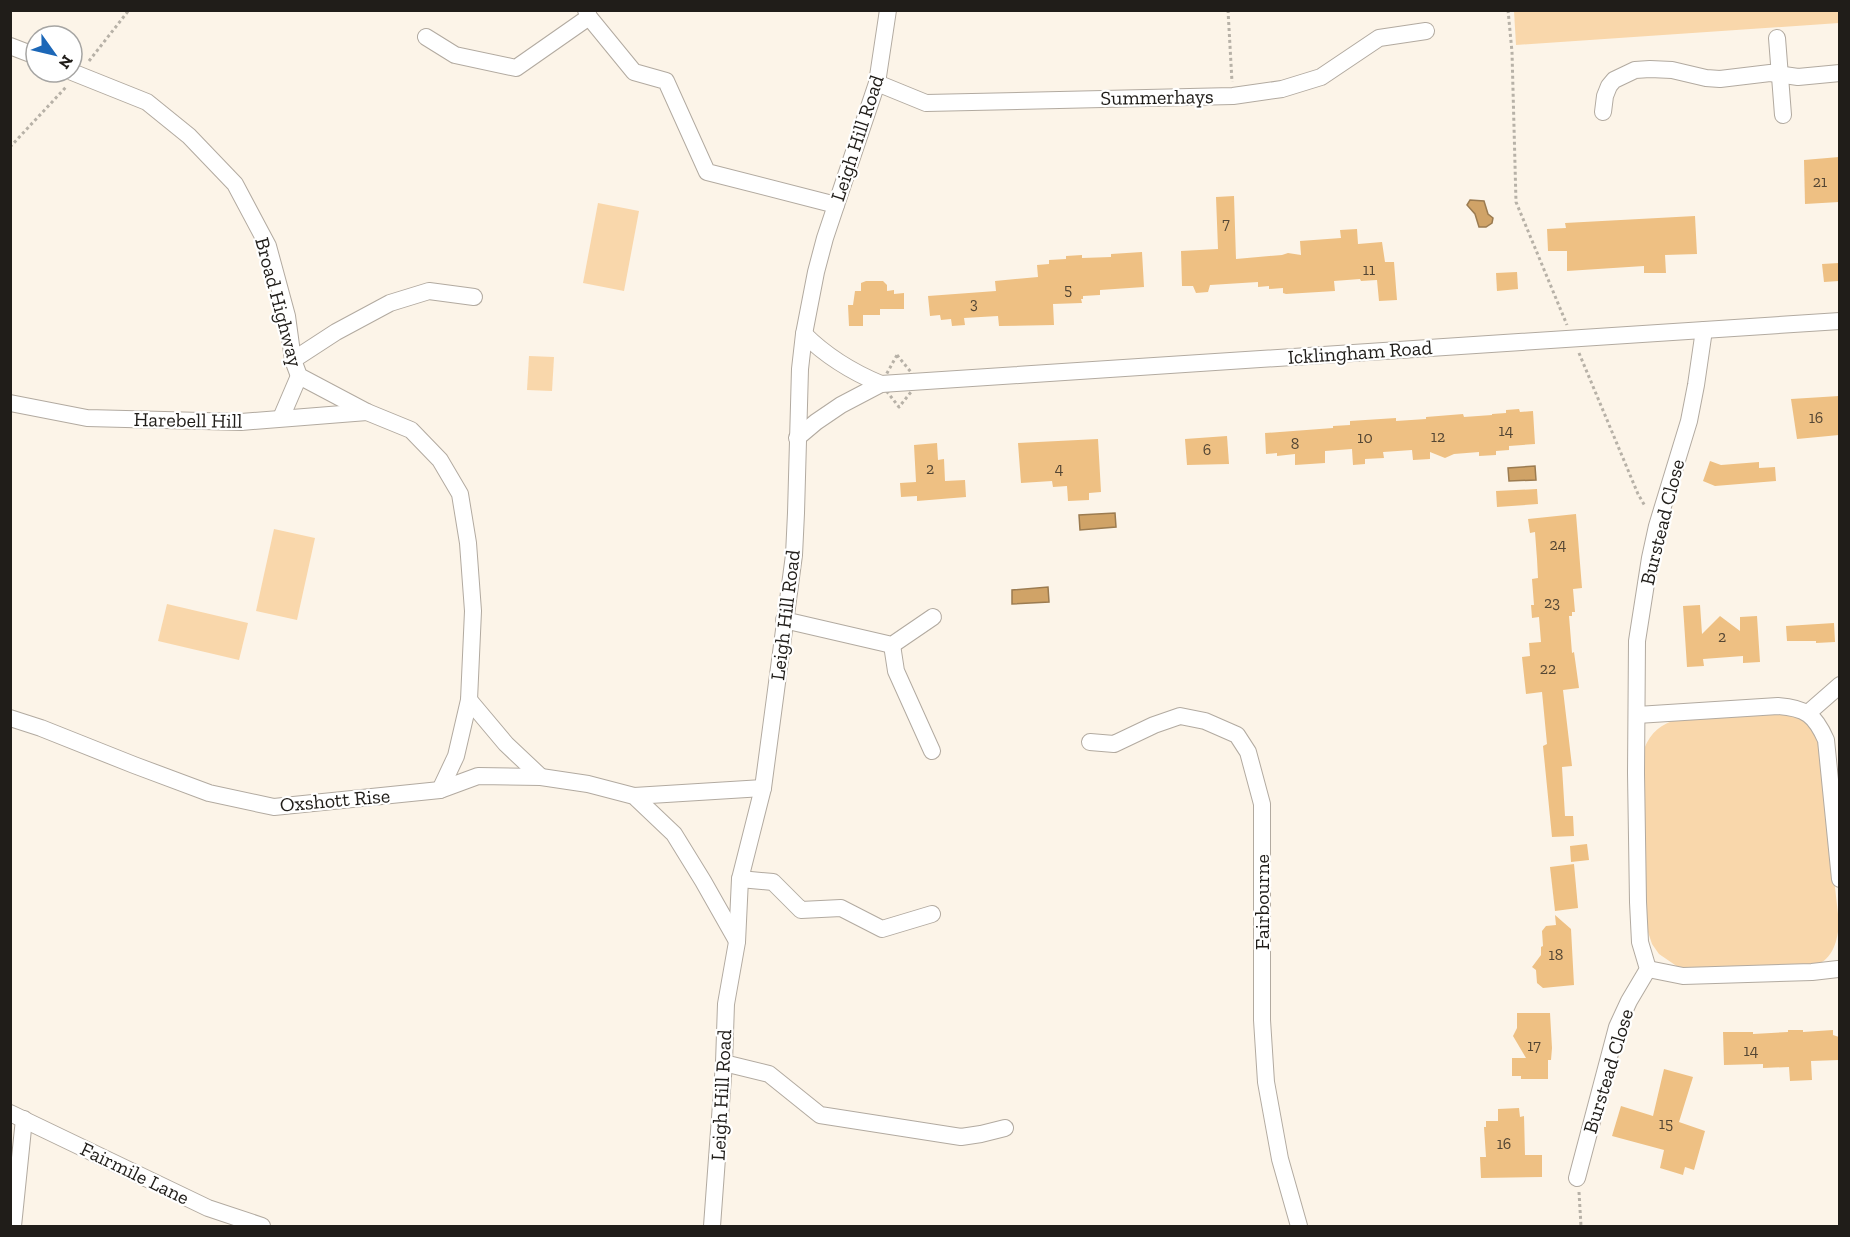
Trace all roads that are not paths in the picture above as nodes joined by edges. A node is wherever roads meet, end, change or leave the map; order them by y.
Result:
1 (888, 10) edge
2 (588, 14) edge
3 (1426, 32) dead end
4 (426, 37) dead end
5 (1777, 38) dead end
6 (10, 46) edge
7 (24, 52) edge
8 (1839, 73) edge
9 (1780, 74) junction
10 (84, 77) edge
11 (877, 83) junction
12 (1603, 112) dead end
13 (1783, 115) dead end
14 (836, 205) junction
15 (474, 297) dead end
16 (1839, 321) edge
17 (1704, 330) junction
18 (804, 334) junction
19 (296, 368) junction
20 (881, 384) junction
21 (10, 403) edge
22 (368, 412) junction
23 (281, 418) junction
24 (797, 438) junction
25 (933, 617) dead end
26 (784, 620) junction
27 (892, 645) junction
28 (1839, 685) edge
29 (469, 700) junction
30 (1808, 713) junction
31 (1637, 716) junction
32 (10, 718) edge
33 (1090, 742) dead end
34 (932, 752) dead end
35 (541, 777) junction
36 (763, 788) junction
37 (440, 790) junction
38 (634, 796) junction
39 (740, 879) junction
40 (1839, 879) edge
41 (932, 914) dead end
42 (737, 942) junction
43 (1839, 968) edge
44 (1648, 969) junction
45 (724, 1063) junction
46 (17, 1116) edge
47 (1005, 1128) dead end
48 (1577, 1178) road end
49 (13, 1227) edge
50 (262, 1227) edge
51 (712, 1227) edge
52 (1299, 1227) edge

1 - 11 street, Leigh Hill Road
2 - 4 street
2 - 14 street
3 - 11 street, Summerhays
5 - 9 street
6 - 7 street
8 - 9 street
9 - 12 street
9 - 13 street
10 - 19 street, Broad Highway
11 - 14 street, Leigh Hill Road
14 - 18 street, Leigh Hill Road
15 - 19 street
16 - 17 street, Icklingham Road
17 - 20 street, Icklingham Road
17 - 31 street, Burstead Close
18 - 20 street, Icklingham Road
18 - 24 street, Leigh Hill Road
19 - 22 street, Broad Highway
19 - 23 street, Broad Highway
20 - 24 street, Icklingham Road
21 - 23 street, Harebell Hill
22 - 23 street, Harebell Hill
22 - 29 street, Broad Highway
24 - 26 street, Leigh Hill Road
25 - 27 street
26 - 27 street
26 - 36 street, Leigh Hill Road
27 - 34 street
28 - 30 street
29 - 35 street
29 - 37 street, Broad Highway
30 - 31 street
30 - 40 street
31 - 44 street, Burstead Close
32 - 37 street, Oxshott Rise
33 - 52 street, Fairbourne
35 - 37 street, Oxshott Rise
35 - 38 street, Oxshott Rise
36 - 38 street, Oxshott Rise
36 - 39 street, Leigh Hill Road
38 - 42 street, Oxshott Rise
39 - 41 street
39 - 42 street, Leigh Hill Road
42 - 45 street, Leigh Hill Road
43 - 44 street
44 - 48 street, Burstead Close
45 - 47 street
45 - 51 street, Leigh Hill Road
46 - 49 street
46 - 50 street, Fairmile Lane

